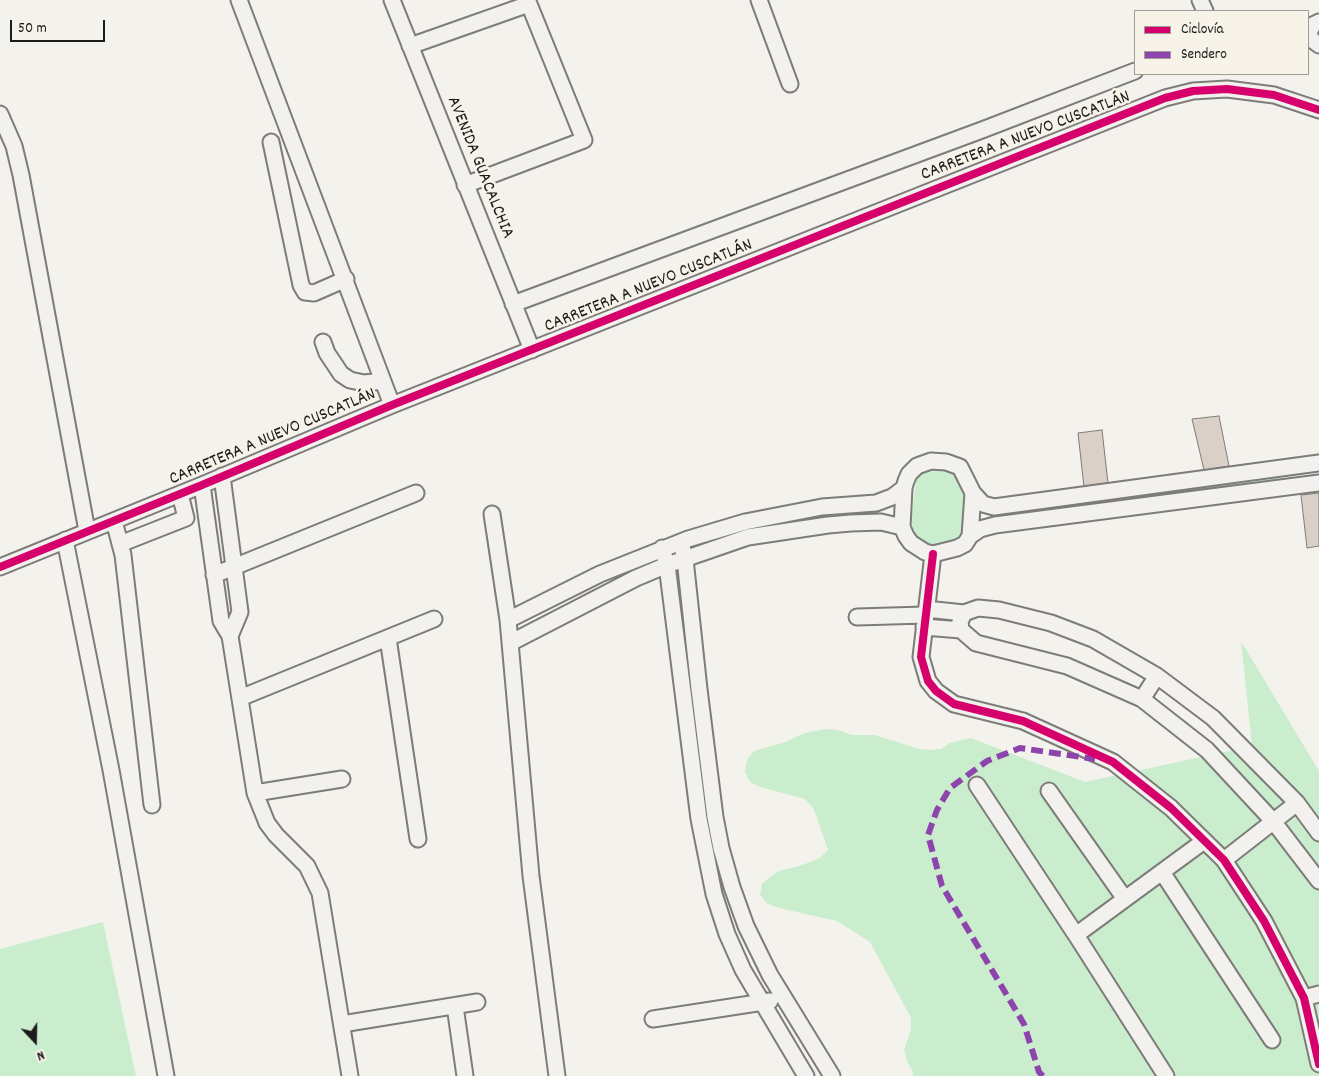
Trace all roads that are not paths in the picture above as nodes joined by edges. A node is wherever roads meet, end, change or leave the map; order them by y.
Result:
1 (239, 0) edge
2 (392, 0) edge
3 (759, 0) edge
4 (1319, 22) edge
5 (1319, 45) edge
6 (410, 46) junction
7 (1134, 71) edge
8 (790, 84) dead end
9 (1319, 110) edge
10 (0, 114) edge
11 (271, 142) dead end
12 (466, 185) junction
13 (346, 279) junction
14 (513, 304) junction
15 (324, 342) dead end
16 (532, 350) junction
17 (384, 381) junction
18 (392, 405) junction
19 (1319, 463) edge
20 (1283, 468) junction
21 (222, 476) junction
22 (1319, 483) edge
23 (202, 485) junction
24 (904, 488) junction
25 (1285, 488) junction
26 (416, 493) dead end
27 (973, 493) junction
28 (180, 494) junction
29 (492, 514) dead end
30 (114, 521) junction
31 (902, 527) junction
32 (87, 531) junction
33 (970, 536) junction
34 (65, 540) junction
35 (681, 542) junction
36 (120, 544) junction
37 (662, 548) junction
38 (933, 554) junction
39 (685, 559) junction
40 (667, 565) junction
41 (0, 567) edge
42 (234, 567) junction
43 (214, 575) junction
44 (964, 613) junction
45 (857, 617) dead end
46 (925, 617) junction
47 (434, 619) dead end
48 (508, 620) junction
49 (961, 630) junction
50 (230, 636) junction
51 (388, 638) junction
52 (510, 644) junction
53 (1157, 676) junction
54 (240, 698) junction
55 (1142, 699) junction
56 (342, 779) dead end
57 (977, 785) dead end
58 (1049, 791) dead end
59 (255, 793) junction
60 (1297, 803) junction
61 (152, 805) dead end
62 (1273, 822) junction
63 (1319, 833) edge
64 (418, 838) dead end
65 (1204, 841) junction
66 (1224, 860) junction
67 (1162, 872) junction
68 (1319, 880) edge
69 (1125, 899) junction
70 (1076, 934) junction
71 (1319, 994) edge
72 (1304, 998) junction
73 (784, 999) junction
74 (477, 1002) dead end
75 (762, 1002) junction
76 (455, 1006) junction
77 (653, 1019) dead end
78 (342, 1024) junction
79 (1272, 1040) dead end
80 (1319, 1064) edge
81 (166, 1076) edge
82 (350, 1076) edge
83 (465, 1076) edge
84 (557, 1076) edge
85 (806, 1076) edge
86 (832, 1076) edge
87 (1166, 1076) edge

1 - 13 street
2 - 6 street, AVENIDA GUACALCHIA
3 - 8 street
4 - 5 street
6 - 12 street, AVENIDA GUACALCHIA
6 - 12 street
7 - 14 street
9 - 16 street, CARRETERA A NUEVO CUSCATLÁN
10 - 32 street
11 - 13 street
12 - 14 street, AVENIDA GUACALCHIA
13 - 17 street
14 - 16 street, AVENIDA GUACALCHIA
15 - 17 street
16 - 18 street, CARRETERA A NUEVO CUSCATLÁN
17 - 18 street
18 - 21 street, CARRETERA A NUEVO CUSCATLÁN
19 - 20 street
20 - 25 street
20 - 27 street
21 - 23 street, CARRETERA A NUEVO CUSCATLÁN
21 - 42 street
22 - 25 street
23 - 28 street, CARRETERA A NUEVO CUSCATLÁN
23 - 43 street
24 - 27 street
24 - 31 street
24 - 35 street
25 - 33 street
26 - 42 street
27 - 33 street
28 - 30 street, CARRETERA A NUEVO CUSCATLÁN
28 - 36 street
29 - 48 street
30 - 32 street, CARRETERA A NUEVO CUSCATLÁN
30 - 36 street
31 - 38 street
31 - 39 street
32 - 34 street, CARRETERA A NUEVO CUSCATLÁN
33 - 38 street
34 - 41 street, CARRETERA A NUEVO CUSCATLÁN
34 - 81 street
35 - 37 street
35 - 39 street
36 - 61 street
37 - 40 street
37 - 48 street
38 - 46 street
39 - 40 street
39 - 73 street
40 - 52 street
40 - 75 street
42 - 43 street
42 - 50 street
43 - 50 street
44 - 46 street
44 - 49 street
44 - 53 street
45 - 46 street
46 - 49 street
46 - 65 street
47 - 51 street
48 - 52 street
49 - 55 street
50 - 54 street
51 - 54 street
51 - 64 street
52 - 84 street
53 - 55 street
53 - 60 street
54 - 59 street
55 - 62 street
56 - 59 street
57 - 70 street
58 - 69 street
59 - 78 street
60 - 62 street
60 - 63 street
62 - 66 street
62 - 68 street
65 - 66 street
65 - 67 street
66 - 72 street
67 - 69 street
67 - 79 street
69 - 70 street
70 - 87 street
71 - 72 street
72 - 80 street
73 - 75 street
73 - 86 street
74 - 76 street
75 - 77 street
75 - 85 street
76 - 78 street
76 - 83 street
78 - 82 street

